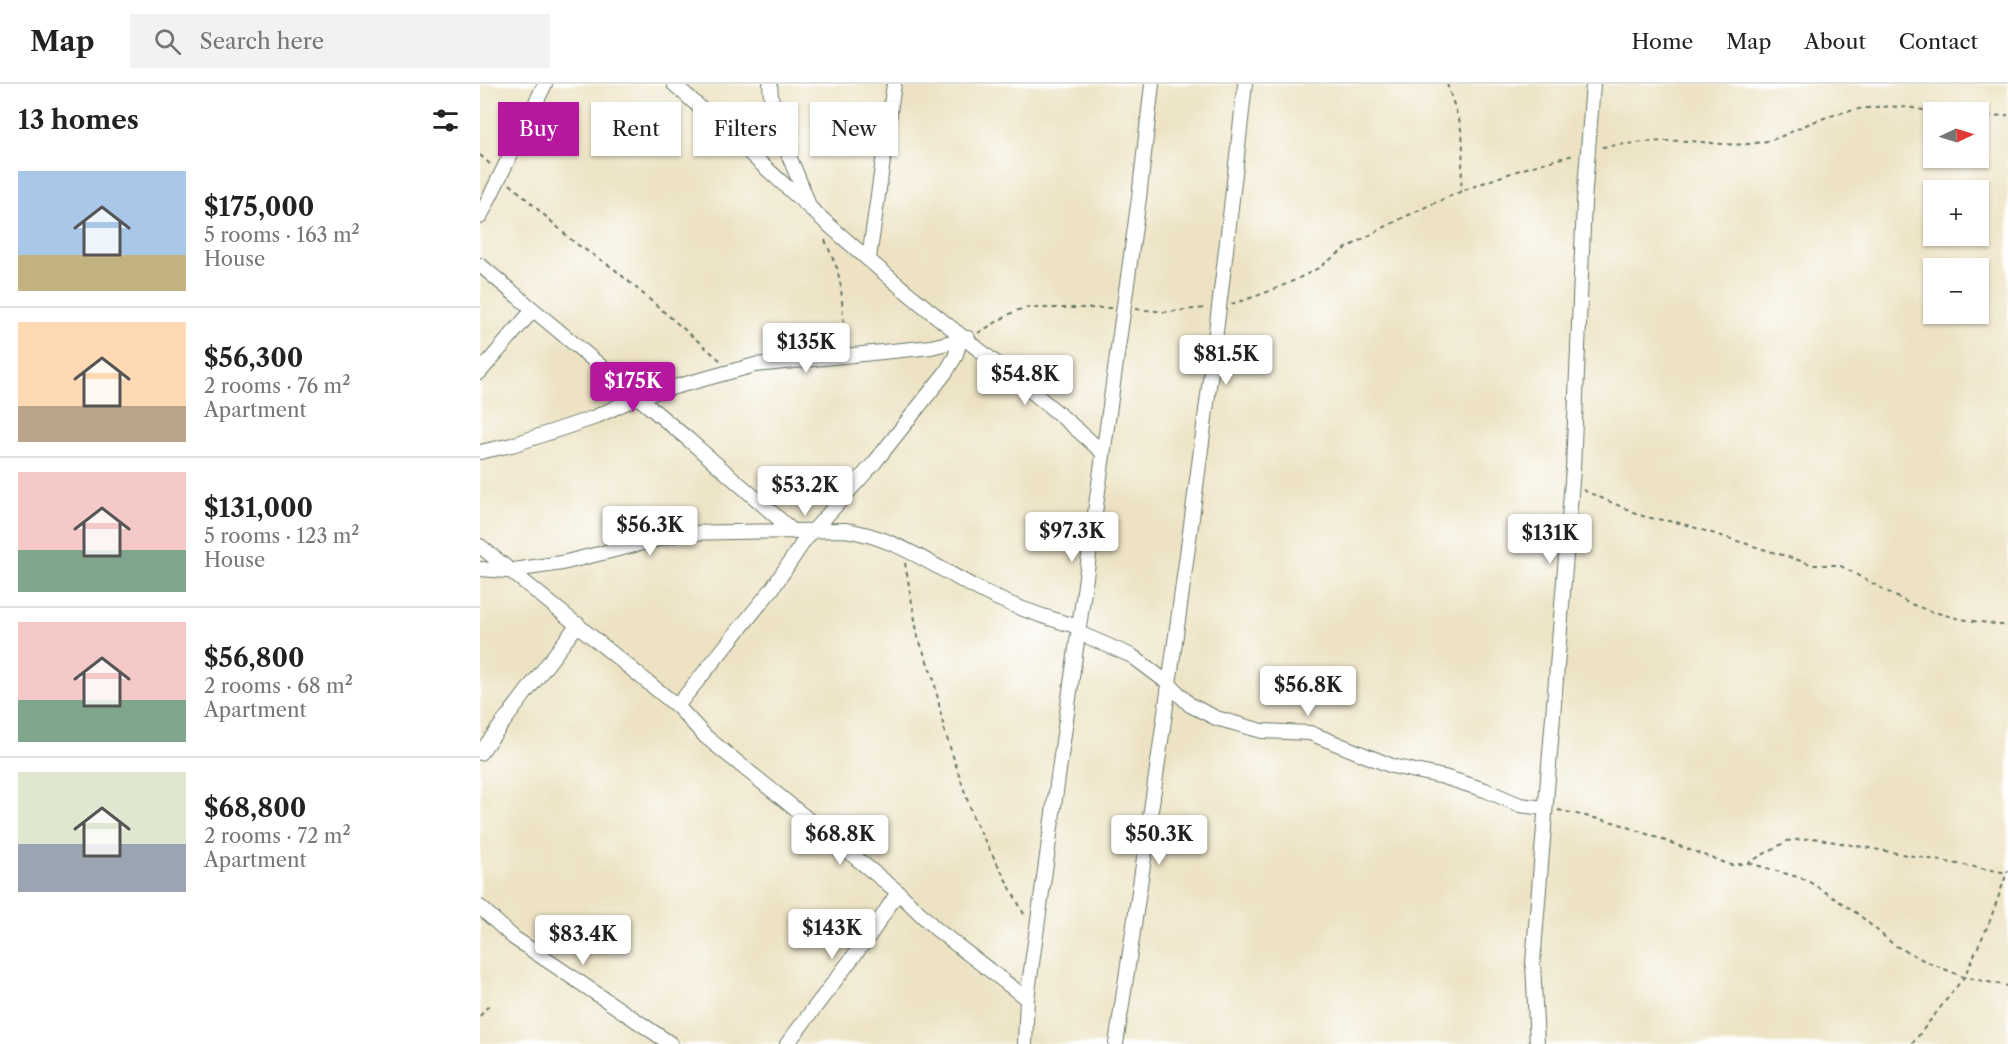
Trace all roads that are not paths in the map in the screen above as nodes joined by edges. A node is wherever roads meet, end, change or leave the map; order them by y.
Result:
1 (545, 84) edge
2 (674, 84) edge
3 (770, 84) edge
4 (894, 84) edge
5 (1152, 84) edge
6 (1245, 84) edge
7 (1593, 84) edge
8 (813, 211) junction
9 (480, 217) edge
10 (869, 258) junction
11 (480, 265) edge
12 (532, 311) junction
13 (964, 340) junction
14 (480, 372) edge
15 (638, 397) junction
16 (480, 452) edge
17 (1102, 452) junction
18 (815, 528) junction
19 (791, 530) junction
20 (804, 541) junction
21 (480, 546) edge
22 (480, 569) edge
23 (507, 571) junction
24 (578, 624) junction
25 (1079, 630) junction
26 (1168, 682) junction
27 (677, 706) junction
28 (480, 753) edge
29 (1544, 808) junction
30 (898, 892) junction
31 (480, 907) edge
32 (1027, 999) junction
33 (671, 1044) edge
34 (787, 1044) edge
35 (1025, 1044) edge
36 (1116, 1044) edge
37 (1537, 1044) edge

1 - 9 street
2 - 8 street
3 - 8 street
4 - 10 street
5 - 17 street
6 - 26 street
7 - 29 street
8 - 10 street
10 - 13 street
11 - 12 street
12 - 14 street
12 - 15 street
13 - 15 street
13 - 17 street
13 - 18 street
15 - 16 street
15 - 19 street
17 - 25 street
18 - 19 street
18 - 20 street
18 - 25 street
19 - 20 street
19 - 23 street
20 - 27 street
21 - 23 street
22 - 23 street
23 - 24 street
24 - 27 street
24 - 28 street
25 - 26 street
25 - 32 street
26 - 29 street
26 - 36 street
27 - 30 street
29 - 37 street
30 - 32 street
30 - 34 street
31 - 33 street
32 - 35 street

